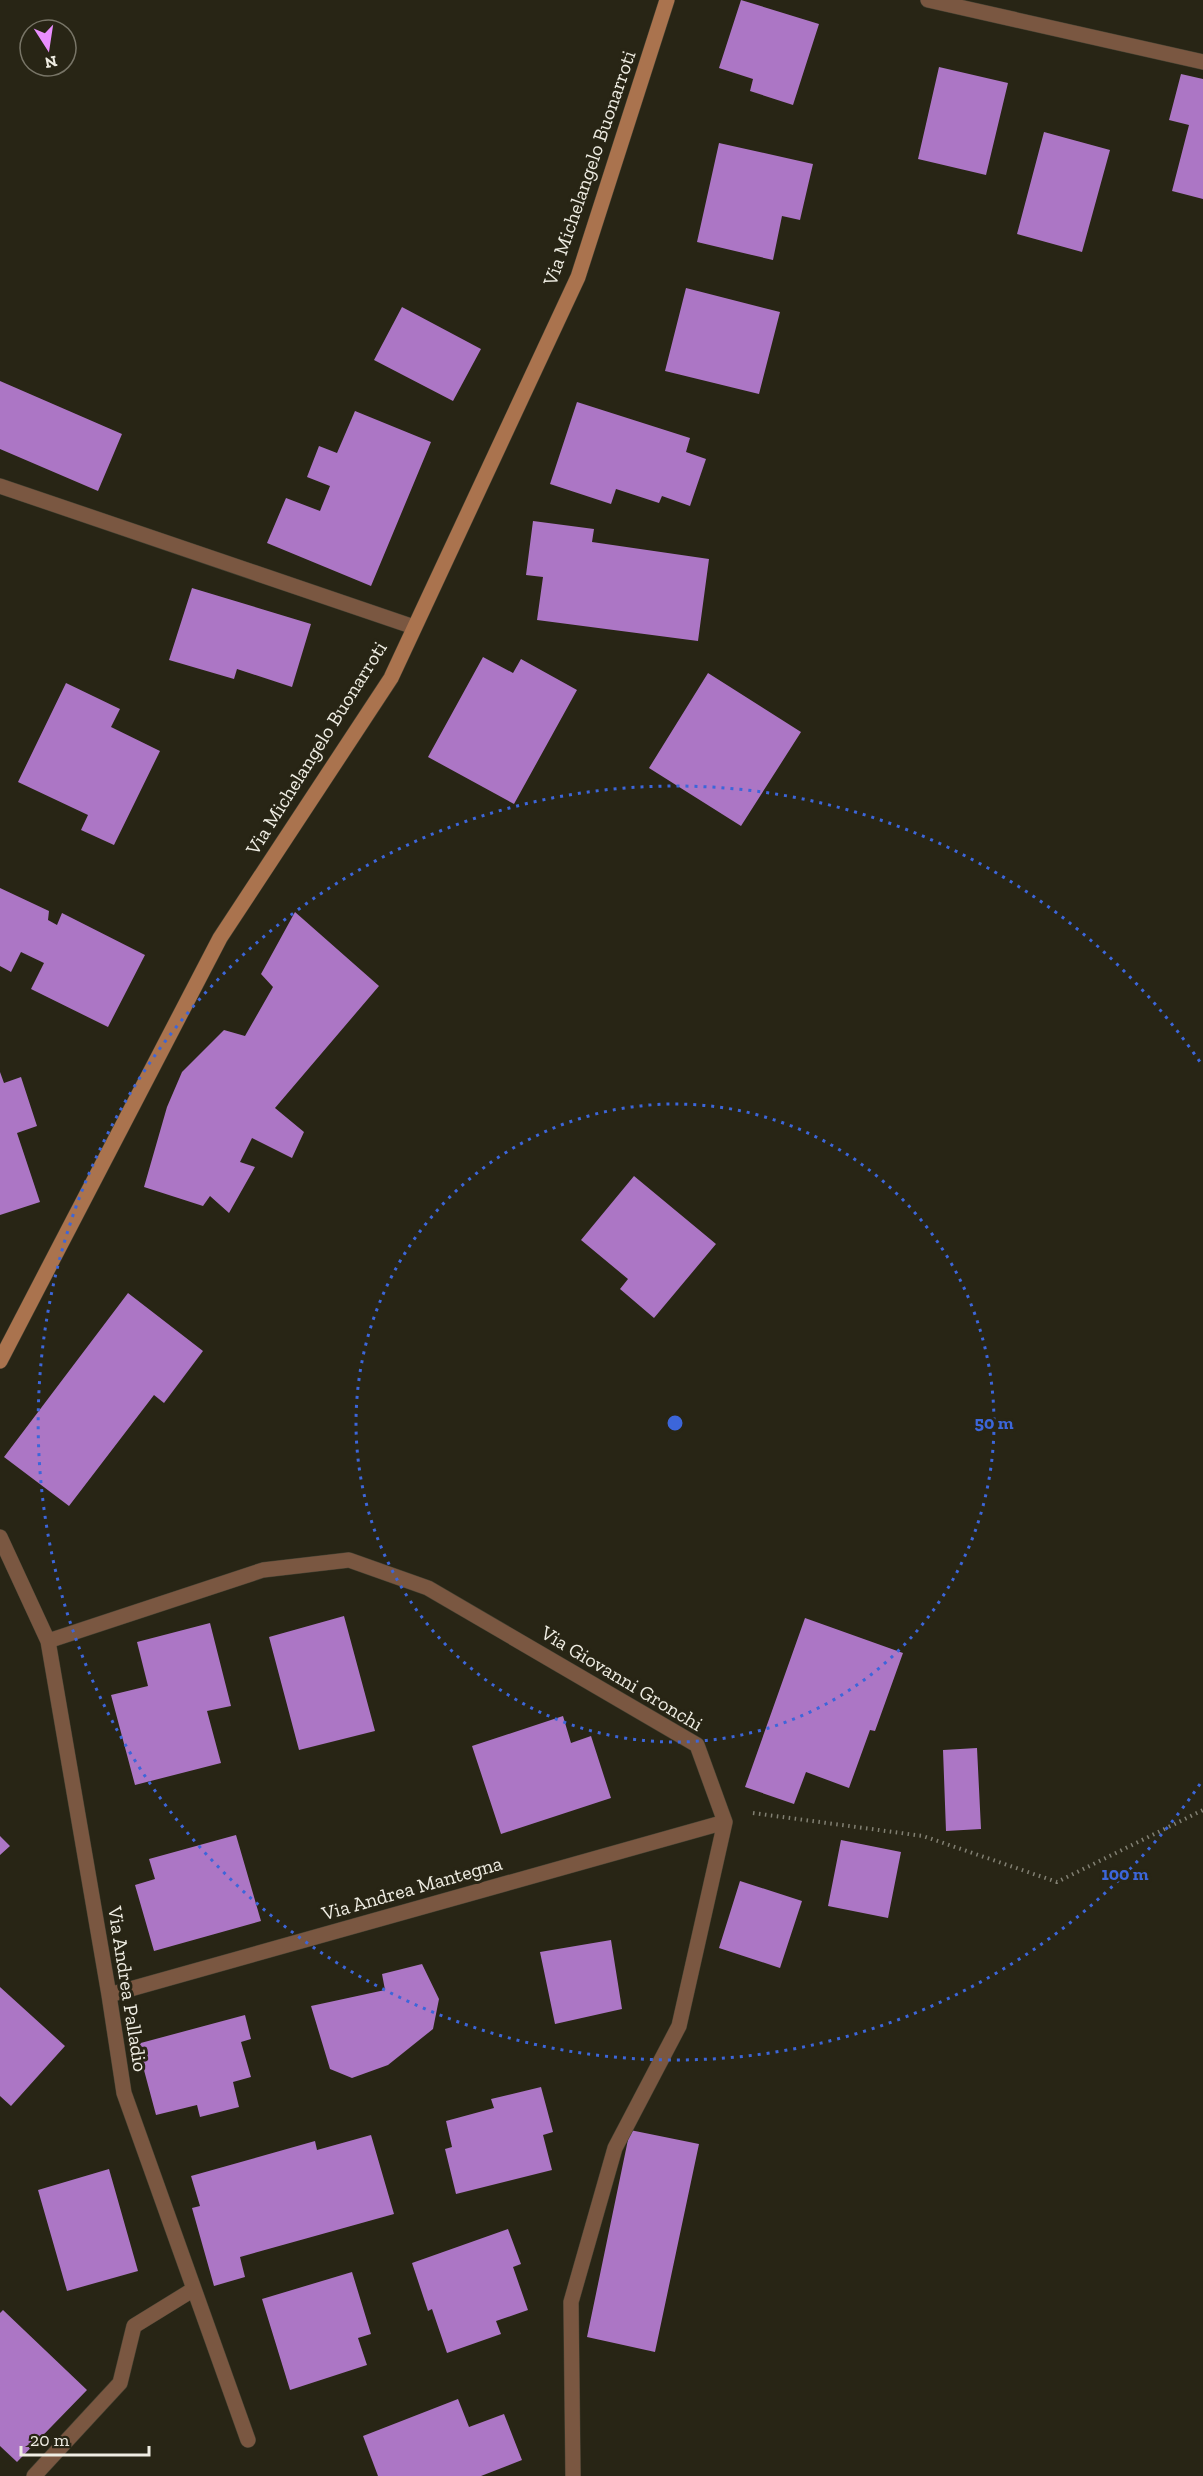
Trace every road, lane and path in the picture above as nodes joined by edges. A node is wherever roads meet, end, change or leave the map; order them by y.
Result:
1 (667, 0) edge
2 (928, 0) edge
3 (1203, 62) edge
4 (0, 486) edge
5 (414, 627) junction
6 (0, 1360) edge
7 (0, 1537) edge
8 (48, 1641) junction
9 (1203, 1810) edge
10 (722, 1815) junction
11 (110, 1995) junction
12 (194, 2289) junction
13 (248, 2440) dead end
14 (34, 2476) edge
15 (573, 2476) edge

1 - 5 street, Via Michelangelo Buonarroti
2 - 3 street
4 - 5 street
5 - 6 street, Via Michelangelo Buonarroti
7 - 8 street, Via Andrea Palladio
8 - 10 street, Via Giovanni Gronchi
8 - 11 street, Via Andrea Palladio
9 - 10 path
10 - 11 street, Via Andrea Mantegna
10 - 15 street
11 - 12 street, Via Andrea Palladio
12 - 13 street, Via Andrea Palladio
12 - 14 street

